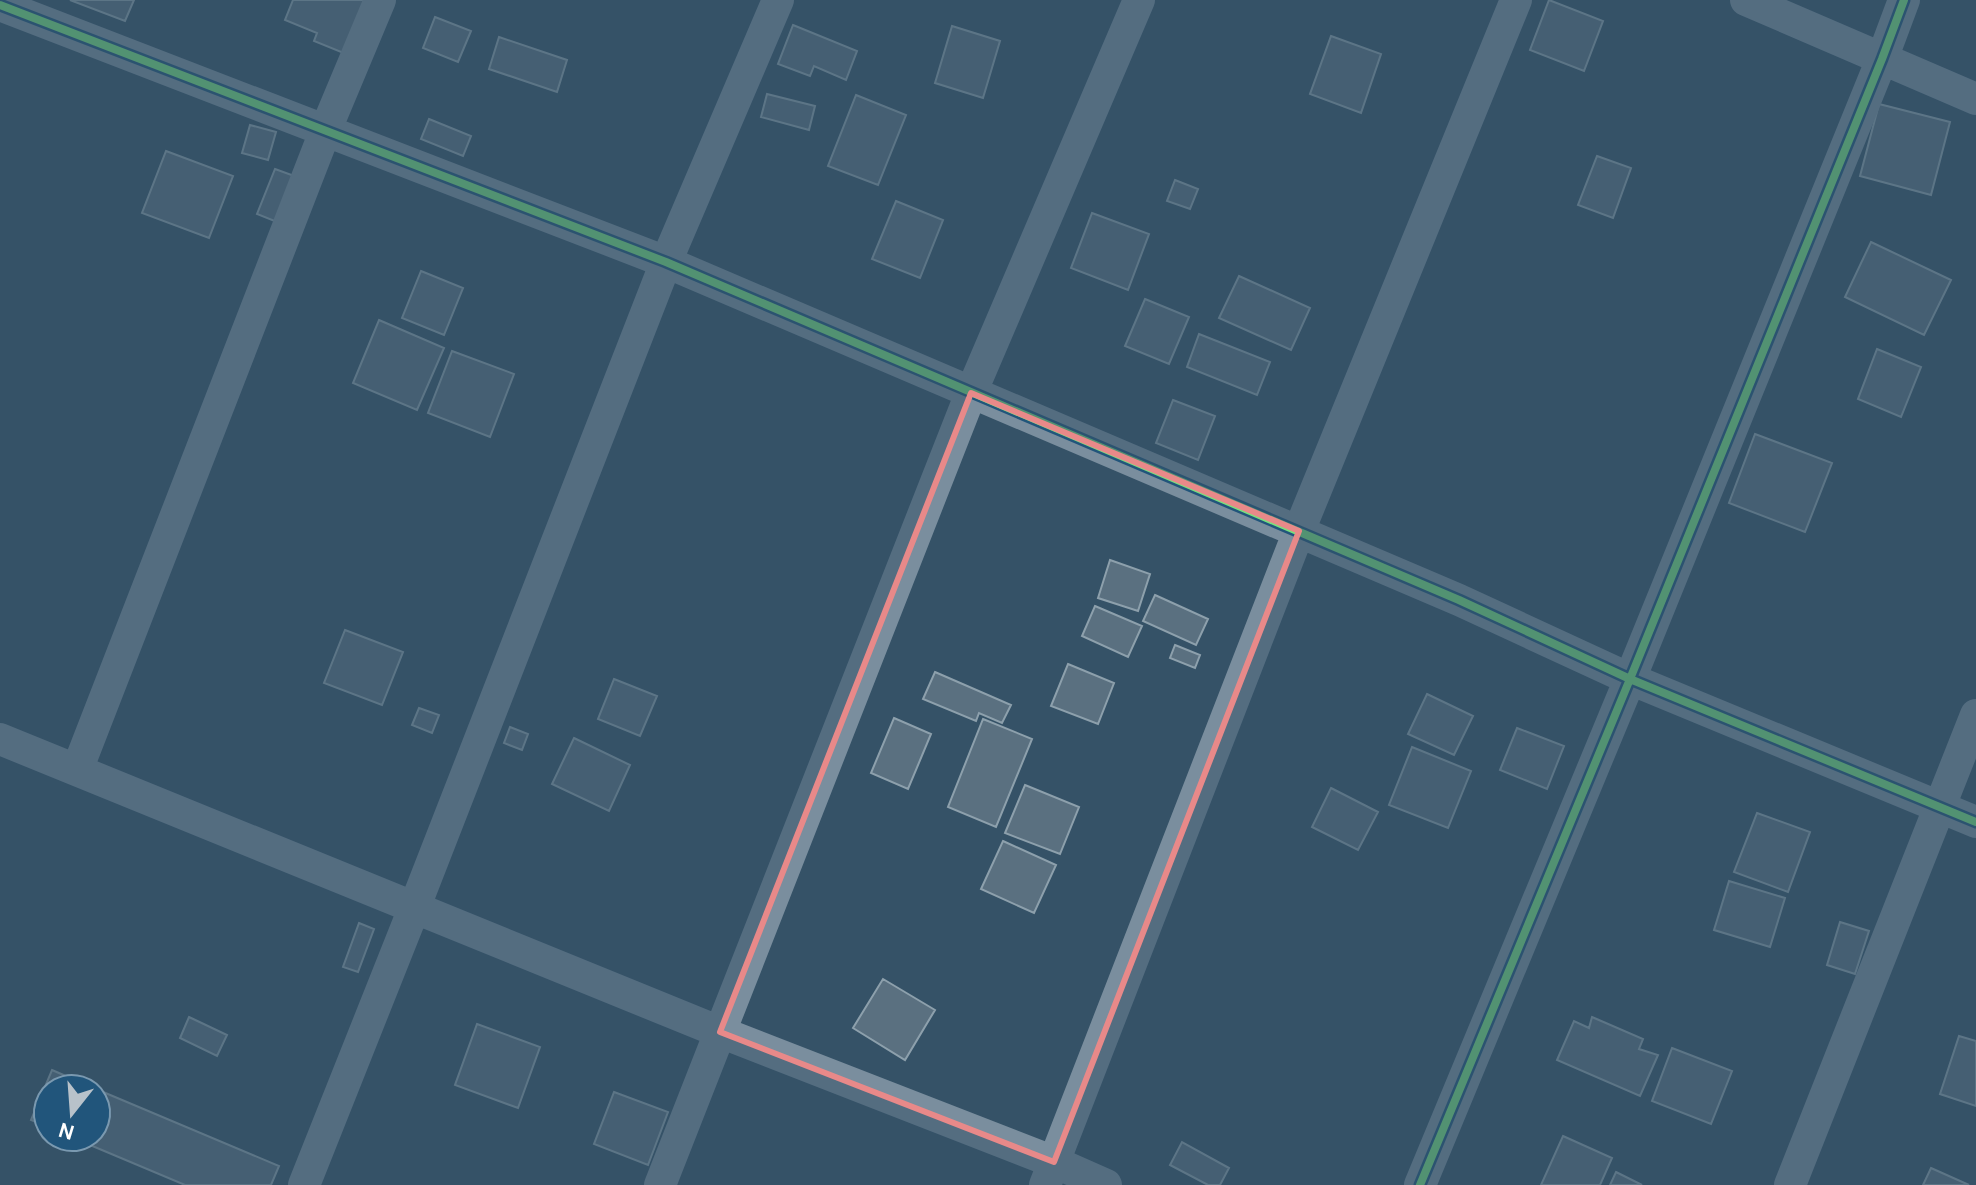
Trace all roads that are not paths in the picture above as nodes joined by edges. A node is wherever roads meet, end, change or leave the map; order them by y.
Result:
1 (380, 0) edge
2 (778, 0) edge
3 (1139, 0) edge
4 (1516, 0) edge
5 (1746, 0) edge
6 (1904, 0) edge
7 (0, 5) edge
8 (1882, 59) junction
9 (1976, 99) edge
10 (326, 129) junction
11 (666, 262) junction
12 (971, 393) junction
13 (1299, 531) junction
14 (1630, 679) junction
15 (1976, 715) edge
16 (0, 739) edge
17 (77, 770) junction
18 (1940, 806) junction
19 (1976, 822) edge
20 (415, 906) junction
21 (720, 1032) junction
22 (1050, 1173) edge
23 (304, 1185) edge
24 (660, 1185) edge
25 (1106, 1185) edge
26 (1420, 1185) edge
27 (1790, 1185) edge

1 - 10 street
2 - 11 street
3 - 12 street
4 - 13 street
5 - 8 street
6 - 8 street
7 - 10 street
8 - 9 street
8 - 14 street
10 - 11 street
10 - 17 street
11 - 12 street
11 - 20 street
12 - 13 street
12 - 21 street
13 - 14 street
13 - 22 street
14 - 18 street
14 - 26 street
15 - 18 street
16 - 17 street
17 - 20 street
18 - 19 street
18 - 27 street
20 - 21 street
20 - 23 street
21 - 22 street
21 - 24 street
22 - 25 street

